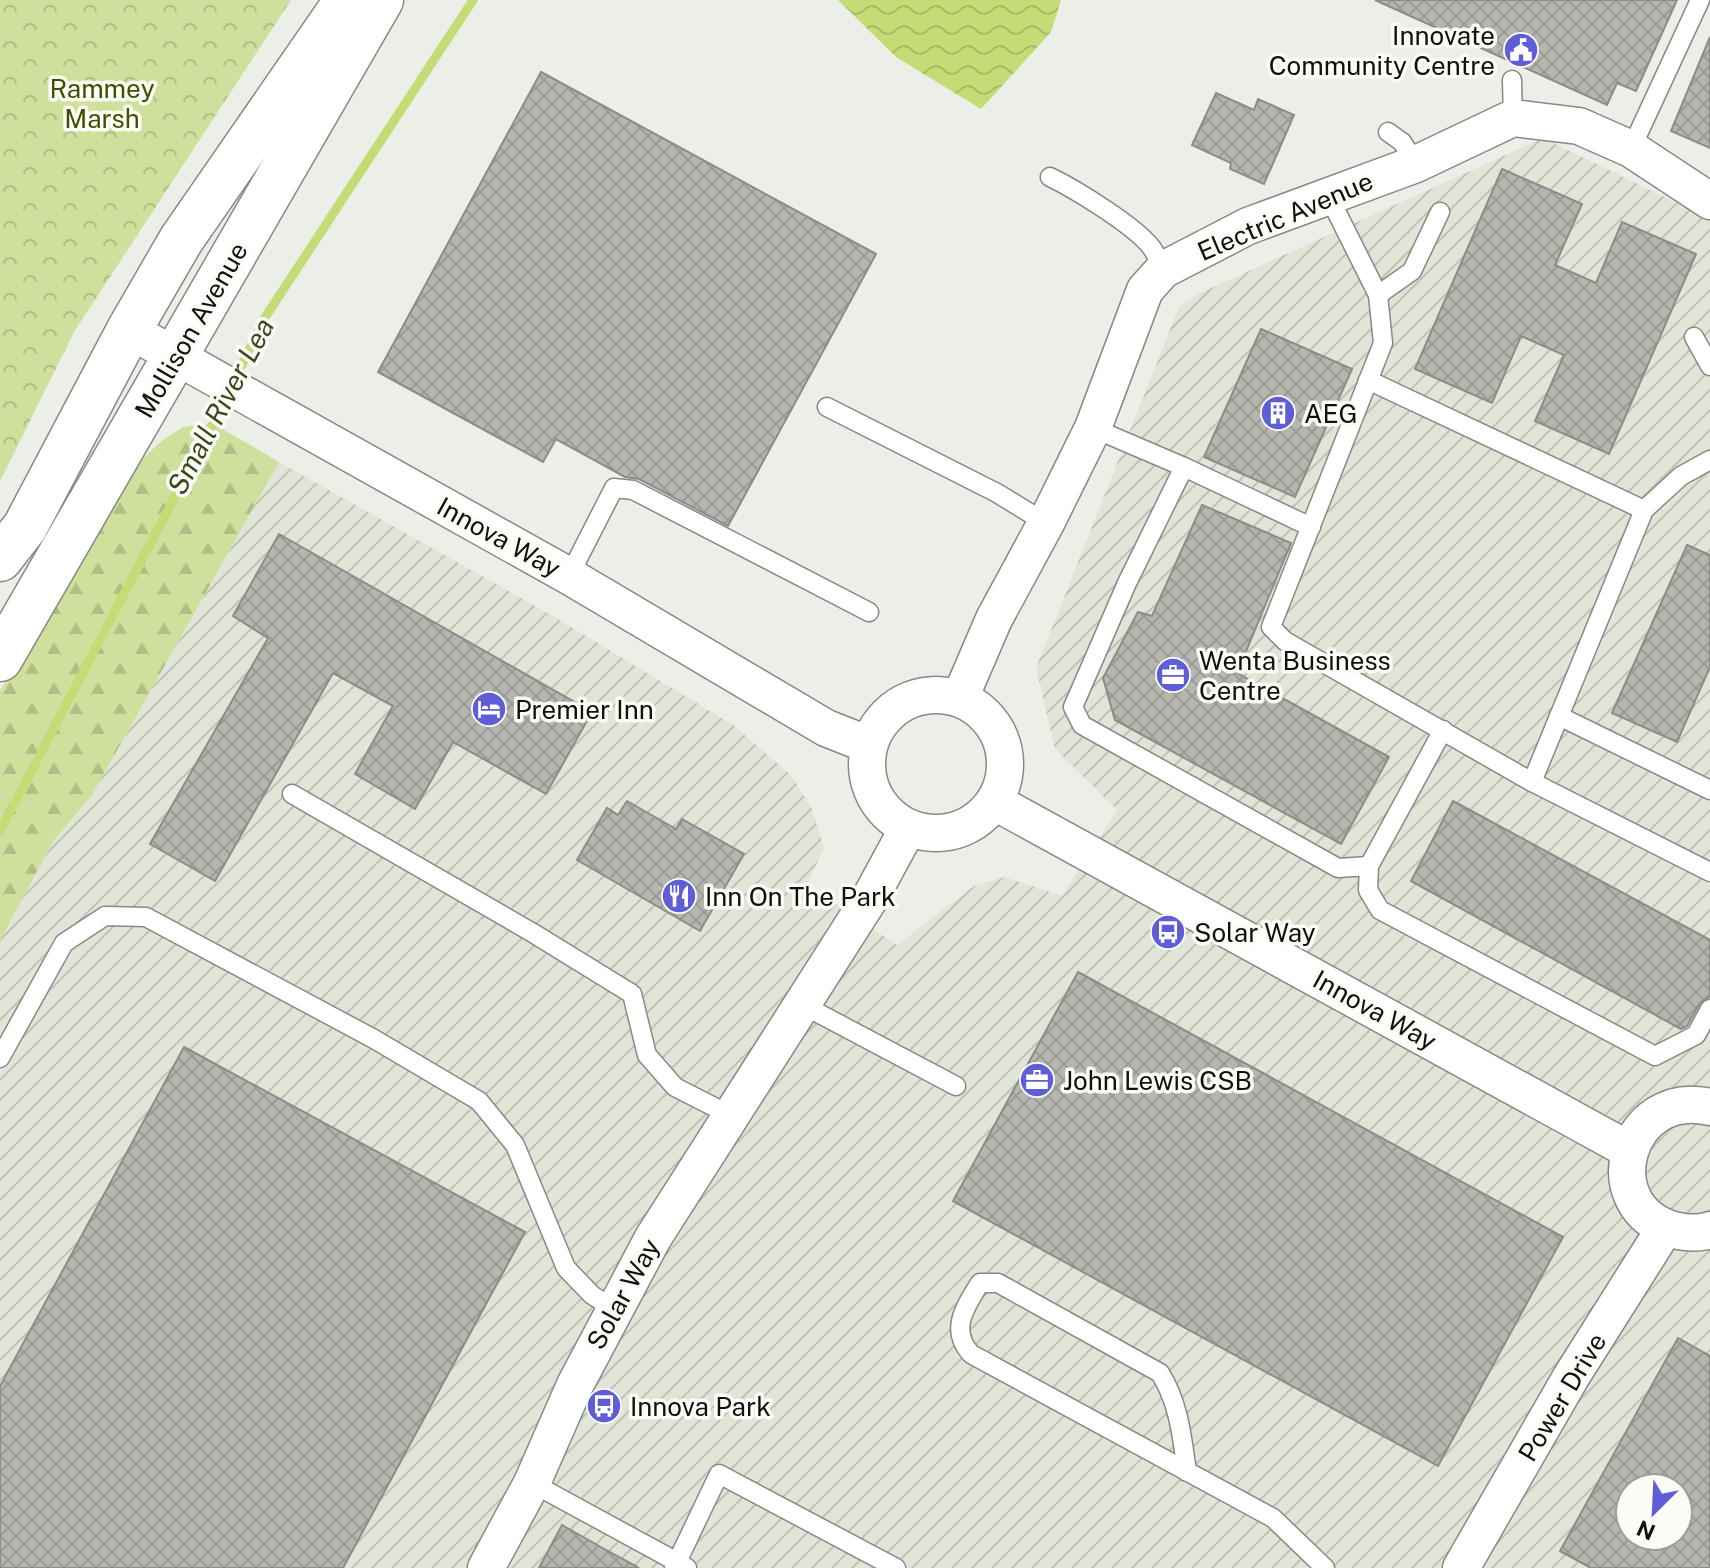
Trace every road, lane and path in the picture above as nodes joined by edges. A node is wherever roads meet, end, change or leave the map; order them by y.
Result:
1 (347, 0) edge
2 (381, 0) edge
3 (1700, 0) edge
4 (1512, 80) dead end
5 (1513, 118) junction
6 (1388, 132) dead end
7 (1631, 149) junction
8 (1416, 164) junction
9 (1050, 177) dead end
10 (1328, 195) junction
11 (1710, 201) edge
12 (1440, 212) dead end
13 (1163, 270) junction
14 (1378, 295) junction
15 (129, 330) junction
16 (1694, 337) dead end
17 (176, 356) junction
18 (1710, 366) edge
19 (1368, 380) junction
20 (827, 407) dead end
21 (1093, 428) junction
22 (1710, 460) edge
23 (1184, 467) junction
24 (1644, 510) junction
25 (1046, 523) junction
26 (1311, 527) junction
27 (0, 559) edge
28 (569, 576) junction
29 (869, 612) dead end
30 (0, 659) edge
31 (960, 698) junction
32 (1559, 716) junction
33 (1443, 730) junction
34 (869, 745) junction
35 (1532, 782) junction
36 (1710, 790) edge
37 (292, 794) dead end
38 (995, 802) junction
39 (908, 828) junction
40 (1369, 866) junction
41 (1710, 872) edge
42 (801, 1004) junction
43 (1710, 1009) edge
44 (0, 1058) edge
45 (956, 1086) dead end
46 (1710, 1107) edge
47 (730, 1115) junction
48 (1629, 1150) junction
49 (1665, 1228) junction
50 (1710, 1230) edge
51 (614, 1309) junction
52 (1187, 1472) junction
53 (532, 1483) junction
54 (679, 1566) edge
55 (486, 1568) edge
56 (896, 1568) edge
57 (1325, 1568) edge
58 (1461, 1568) edge

1 - 15 main road, Mollison Avenue
2 - 17 main road, Mollison Avenue
3 - 7 lane
4 - 5 lane
5 - 7 street
5 - 8 street, Electric Avenue
6 - 8 lane
7 - 11 street
8 - 10 street, Electric Avenue
9 - 13 lane
10 - 13 street, Electric Avenue
10 - 14 lane
12 - 14 lane
13 - 21 street, Electric Avenue
14 - 19 lane
15 - 17 street, Innova Way
15 - 27 main road, Mollison Avenue
16 - 18 lane
17 - 28 street, Innova Way
17 - 30 main road, Mollison Avenue
19 - 24 lane
19 - 26 lane
20 - 25 lane
21 - 23 lane
21 - 25 street, Electric Avenue
22 - 24 lane
23 - 26 lane
23 - 40 lane
24 - 32 lane
25 - 31 street, Electric Avenue
26 - 33 lane
28 - 29 lane
28 - 34 street, Innova Way
31 - 34 street
31 - 38 street
32 - 35 lane
32 - 36 lane
33 - 35 lane
33 - 40 lane
34 - 39 street
35 - 41 lane
37 - 47 lane
38 - 39 street
38 - 48 street, Innova Way
39 - 42 street, Solar Way
40 - 43 lane
42 - 45 lane
42 - 47 street, Solar Way
44 - 51 lane
46 - 48 street
47 - 51 street, Solar Way
48 - 49 street
49 - 50 street
49 - 58 street, Power Drive
51 - 53 street, Solar Way
52 - 52 lane
52 - 57 lane
53 - 54 lane
53 - 55 street, Solar Way
54 - 56 lane

